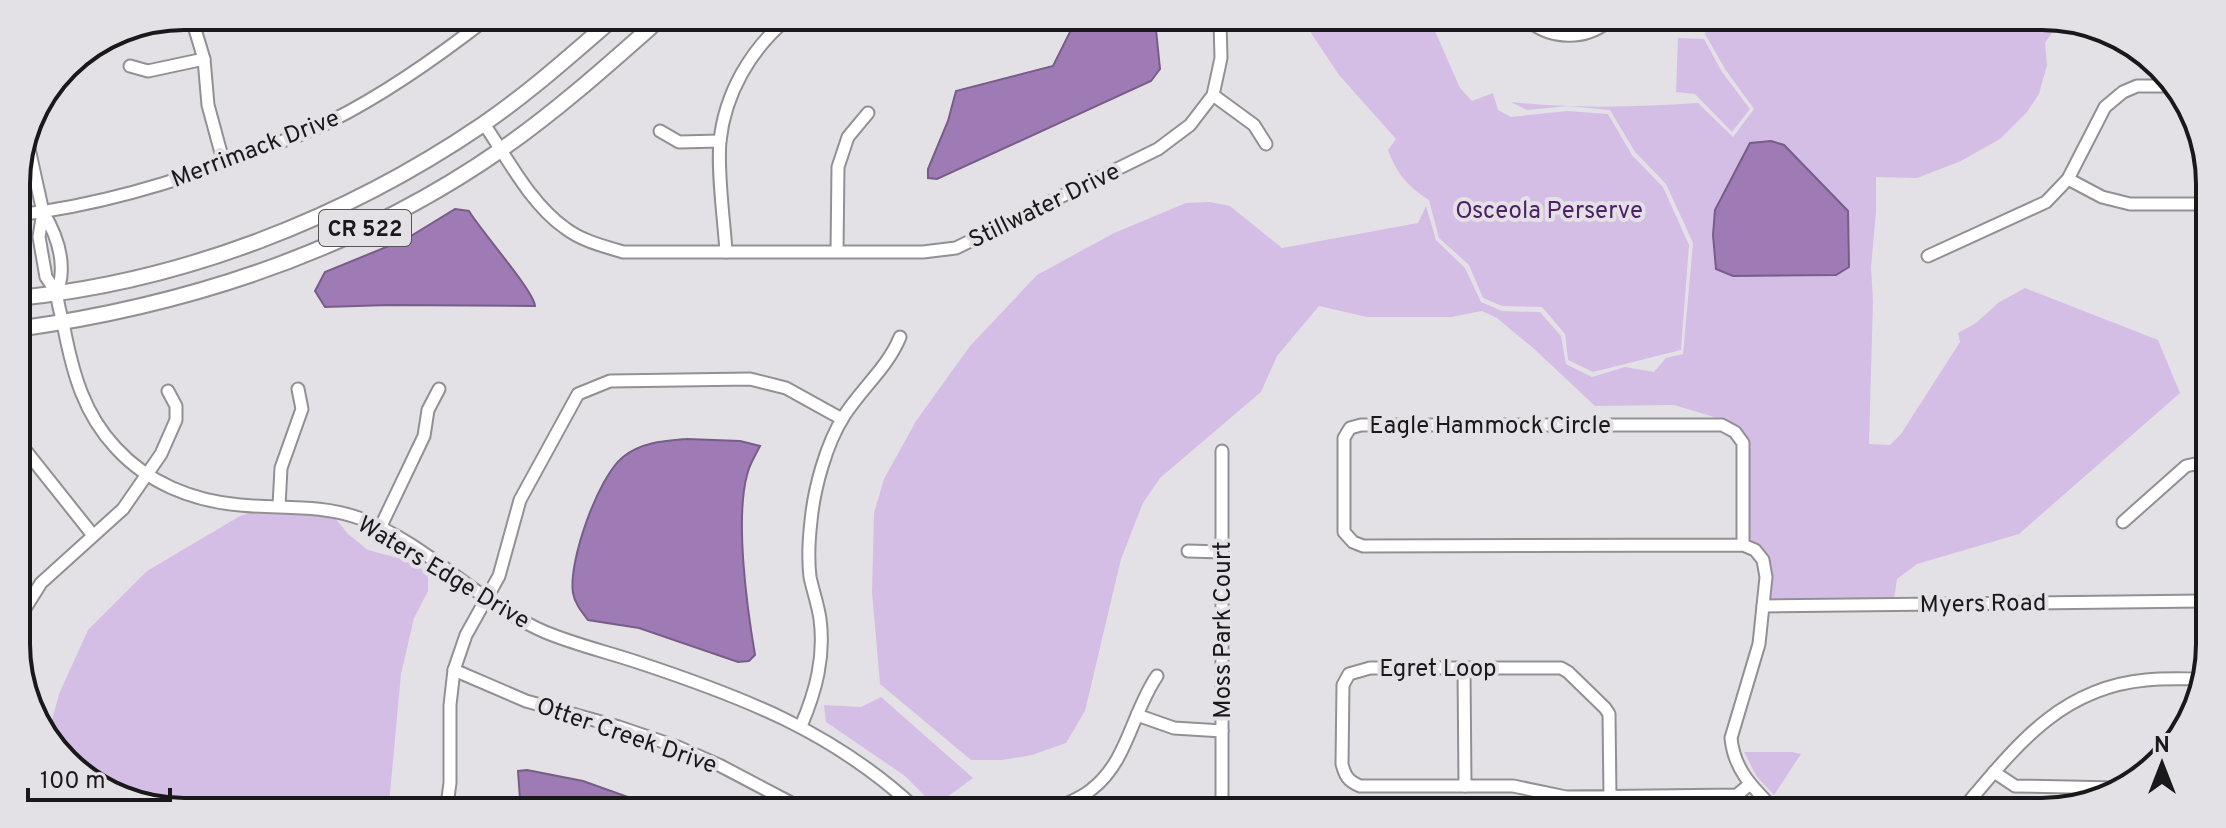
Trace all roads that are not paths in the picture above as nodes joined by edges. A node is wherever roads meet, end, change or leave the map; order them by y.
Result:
1 (195, 30) edge
2 (472, 30) edge
3 (600, 30) edge
4 (643, 30) edge
5 (774, 30) edge
6 (1220, 30) edge
7 (1548, 30) edge
8 (1595, 30) edge
9 (204, 59) junction
10 (130, 66) dead end
11 (2161, 86) edge
12 (1213, 95) junction
13 (868, 113) dead end
14 (484, 124) junction
15 (660, 131) dead end
16 (720, 141) junction
17 (1266, 144) dead end
18 (501, 149) junction
19 (32, 161) edge
20 (224, 164) junction
21 (2068, 179) junction
22 (2196, 204) edge
23 (43, 212) junction
24 (30, 214) edge
25 (837, 251) junction
26 (726, 252) junction
27 (1928, 256) dead end
28 (57, 293) junction
29 (30, 296) edge
30 (63, 322) junction
31 (30, 327) edge
32 (900, 337) dead end
33 (298, 389) dead end
34 (439, 389) dead end
35 (168, 391) dead end
36 (842, 419) junction
37 (1222, 451) dead end
38 (30, 458) edge
39 (2196, 464) edge
40 (146, 474) junction
41 (279, 506) junction
42 (2123, 522) dead end
43 (380, 528) junction
44 (92, 534) junction
45 (1743, 545) junction
46 (1188, 551) dead end
47 (1222, 552) junction
48 (30, 600) edge
49 (487, 600) junction
50 (2196, 601) edge
51 (1763, 606) junction
52 (1464, 668) junction
53 (454, 670) junction
54 (1157, 676) dead end
55 (2192, 679) edge
56 (1137, 715) junction
57 (801, 726) junction
58 (1222, 731) junction
59 (1994, 772) junction
60 (1750, 784) junction
61 (1465, 786) junction
62 (2097, 788) edge
63 (1610, 797) junction
64 (448, 798) edge
65 (782, 798) edge
66 (904, 798) edge
67 (1076, 798) edge
68 (1222, 798) edge
69 (1763, 798) edge
70 (1972, 798) edge

1 - 9 street
2 - 20 street, Merrimack Drive
3 - 14 main road, CR 522
4 - 18 main road, CR 522
5 - 16 street
6 - 12 street, Stillwater Drive
7 - 8 street
9 - 10 street
9 - 20 street
11 - 21 street
12 - 17 street
12 - 25 street, Stillwater Drive
13 - 25 street
14 - 18 street, Stillwater Drive
14 - 28 main road, CR 522
15 - 16 street
16 - 26 street
18 - 26 street, Stillwater Drive
18 - 30 main road, CR 522
19 - 23 street, Waters Edge Drive
20 - 23 street, Merrimack Drive
21 - 22 street
21 - 27 street
23 - 24 street, Merrimack Drive
23 - 28 street, Waters Edge Drive
25 - 26 street, Stillwater Drive
28 - 29 main road, CR 522
28 - 30 street, Waters Edge Drive
30 - 31 main road, CR 522
30 - 40 street, Waters Edge Drive
32 - 36 street
33 - 41 street
34 - 43 street
35 - 40 street
36 - 49 street
36 - 57 street
37 - 47 street, Moss Park Court
38 - 44 street
39 - 42 street
40 - 41 street, Waters Edge Drive
40 - 44 street
41 - 43 street, Waters Edge Drive
43 - 49 street, Waters Edge Drive
44 - 48 street
45 - 45 street, Eagle Hammock Circle
45 - 51 street
46 - 47 street
47 - 58 street, Moss Park Court
49 - 53 street
49 - 57 street, Waters Edge Drive
50 - 51 street, Myers Road
51 - 60 street
52 - 61 street
52 - 61 street, Egret Loop
52 - 63 street, Egret Loop
53 - 64 street
53 - 65 street, Otter Creek Drive
54 - 56 street
55 - 59 street
56 - 58 street
56 - 67 street
57 - 66 street, Waters Edge Drive
58 - 68 street, Moss Park Court
59 - 62 street
59 - 70 street
60 - 63 street, Egret Loop
60 - 69 street
61 - 63 street, Egret Loop

